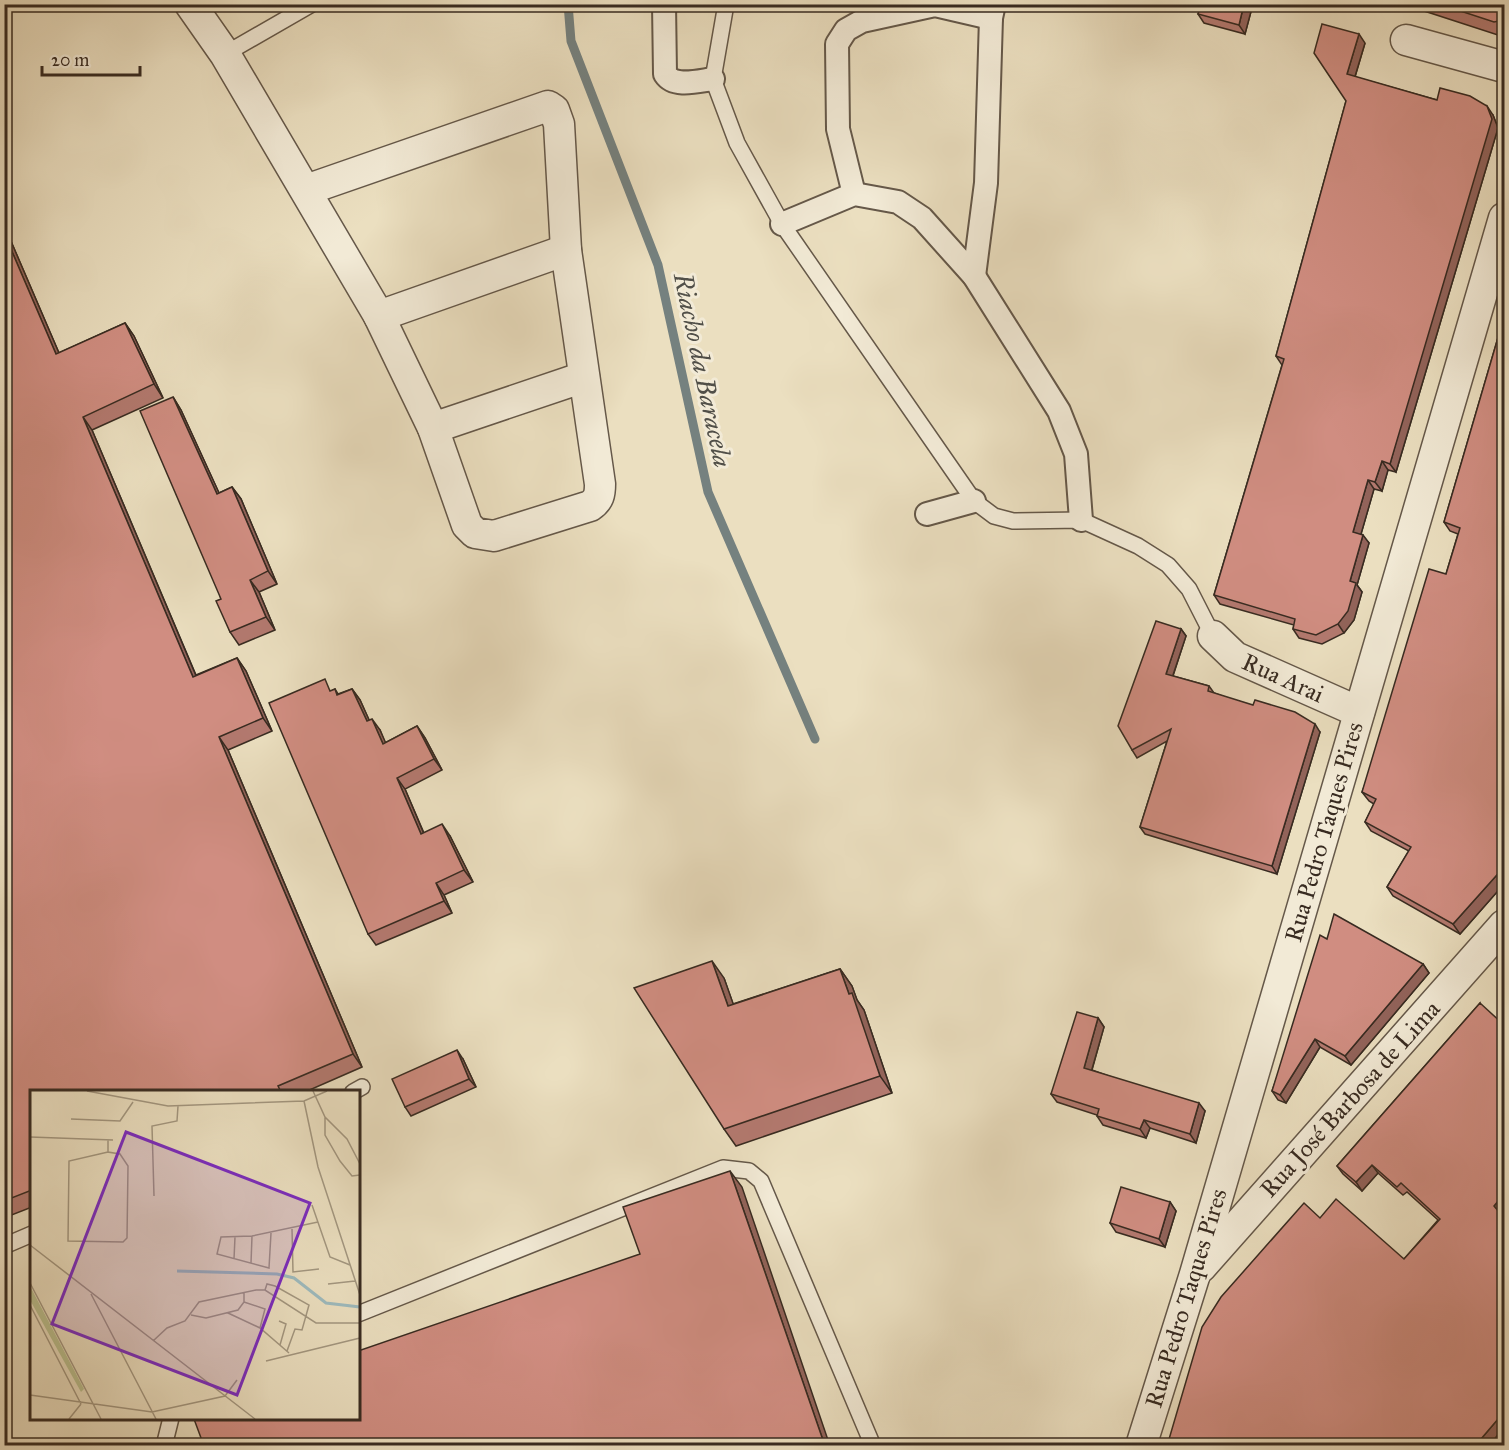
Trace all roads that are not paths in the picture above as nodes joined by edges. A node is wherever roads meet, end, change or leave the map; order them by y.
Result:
1 (190, 4) edge
2 (312, 4) edge
3 (664, 4) edge
4 (726, 4) edge
5 (992, 11) edge
6 (1406, 40) dead end
7 (225, 54) junction
8 (1504, 67) edge
9 (713, 79) junction
10 (306, 190) junction
11 (854, 194) junction
12 (1504, 219) edge
13 (782, 224) junction
14 (566, 250) junction
15 (974, 276) junction
16 (379, 316) junction
17 (584, 377) junction
18 (433, 428) junction
19 (974, 501) junction
20 (927, 514) dead end
21 (1081, 520) junction
22 (1213, 636) joint
23 (1359, 712) junction
24 (1504, 925) edge
25 (30, 1235) edge
26 (4, 1246) edge
27 (1195, 1274) junction
28 (360, 1313) edge
29 (171, 1420) edge
30 (164, 1446) edge
31 (873, 1446) edge
32 (1141, 1446) edge

1 - 7 street
2 - 7 lane
3 - 9 street
4 - 9 lane
5 - 11 street
5 - 15 street
6 - 8 street
7 - 10 street
9 - 13 lane
10 - 14 street
10 - 16 street
11 - 13 street
11 - 15 street
12 - 23 street, Rua Pedro Taques Pires
13 - 19 lane
14 - 16 street
14 - 17 street
15 - 21 street
16 - 18 street
17 - 18 street
17 - 18 street
19 - 20 street
19 - 21 lane
21 - 22 lane
22 - 23 street, Rua Arai
23 - 27 street, Rua Pedro Taques Pires
24 - 27 street, Rua José Barbosa de Lima
25 - 26 lane
27 - 32 street, Rua Pedro Taques Pires
28 - 31 lane
29 - 30 lane

